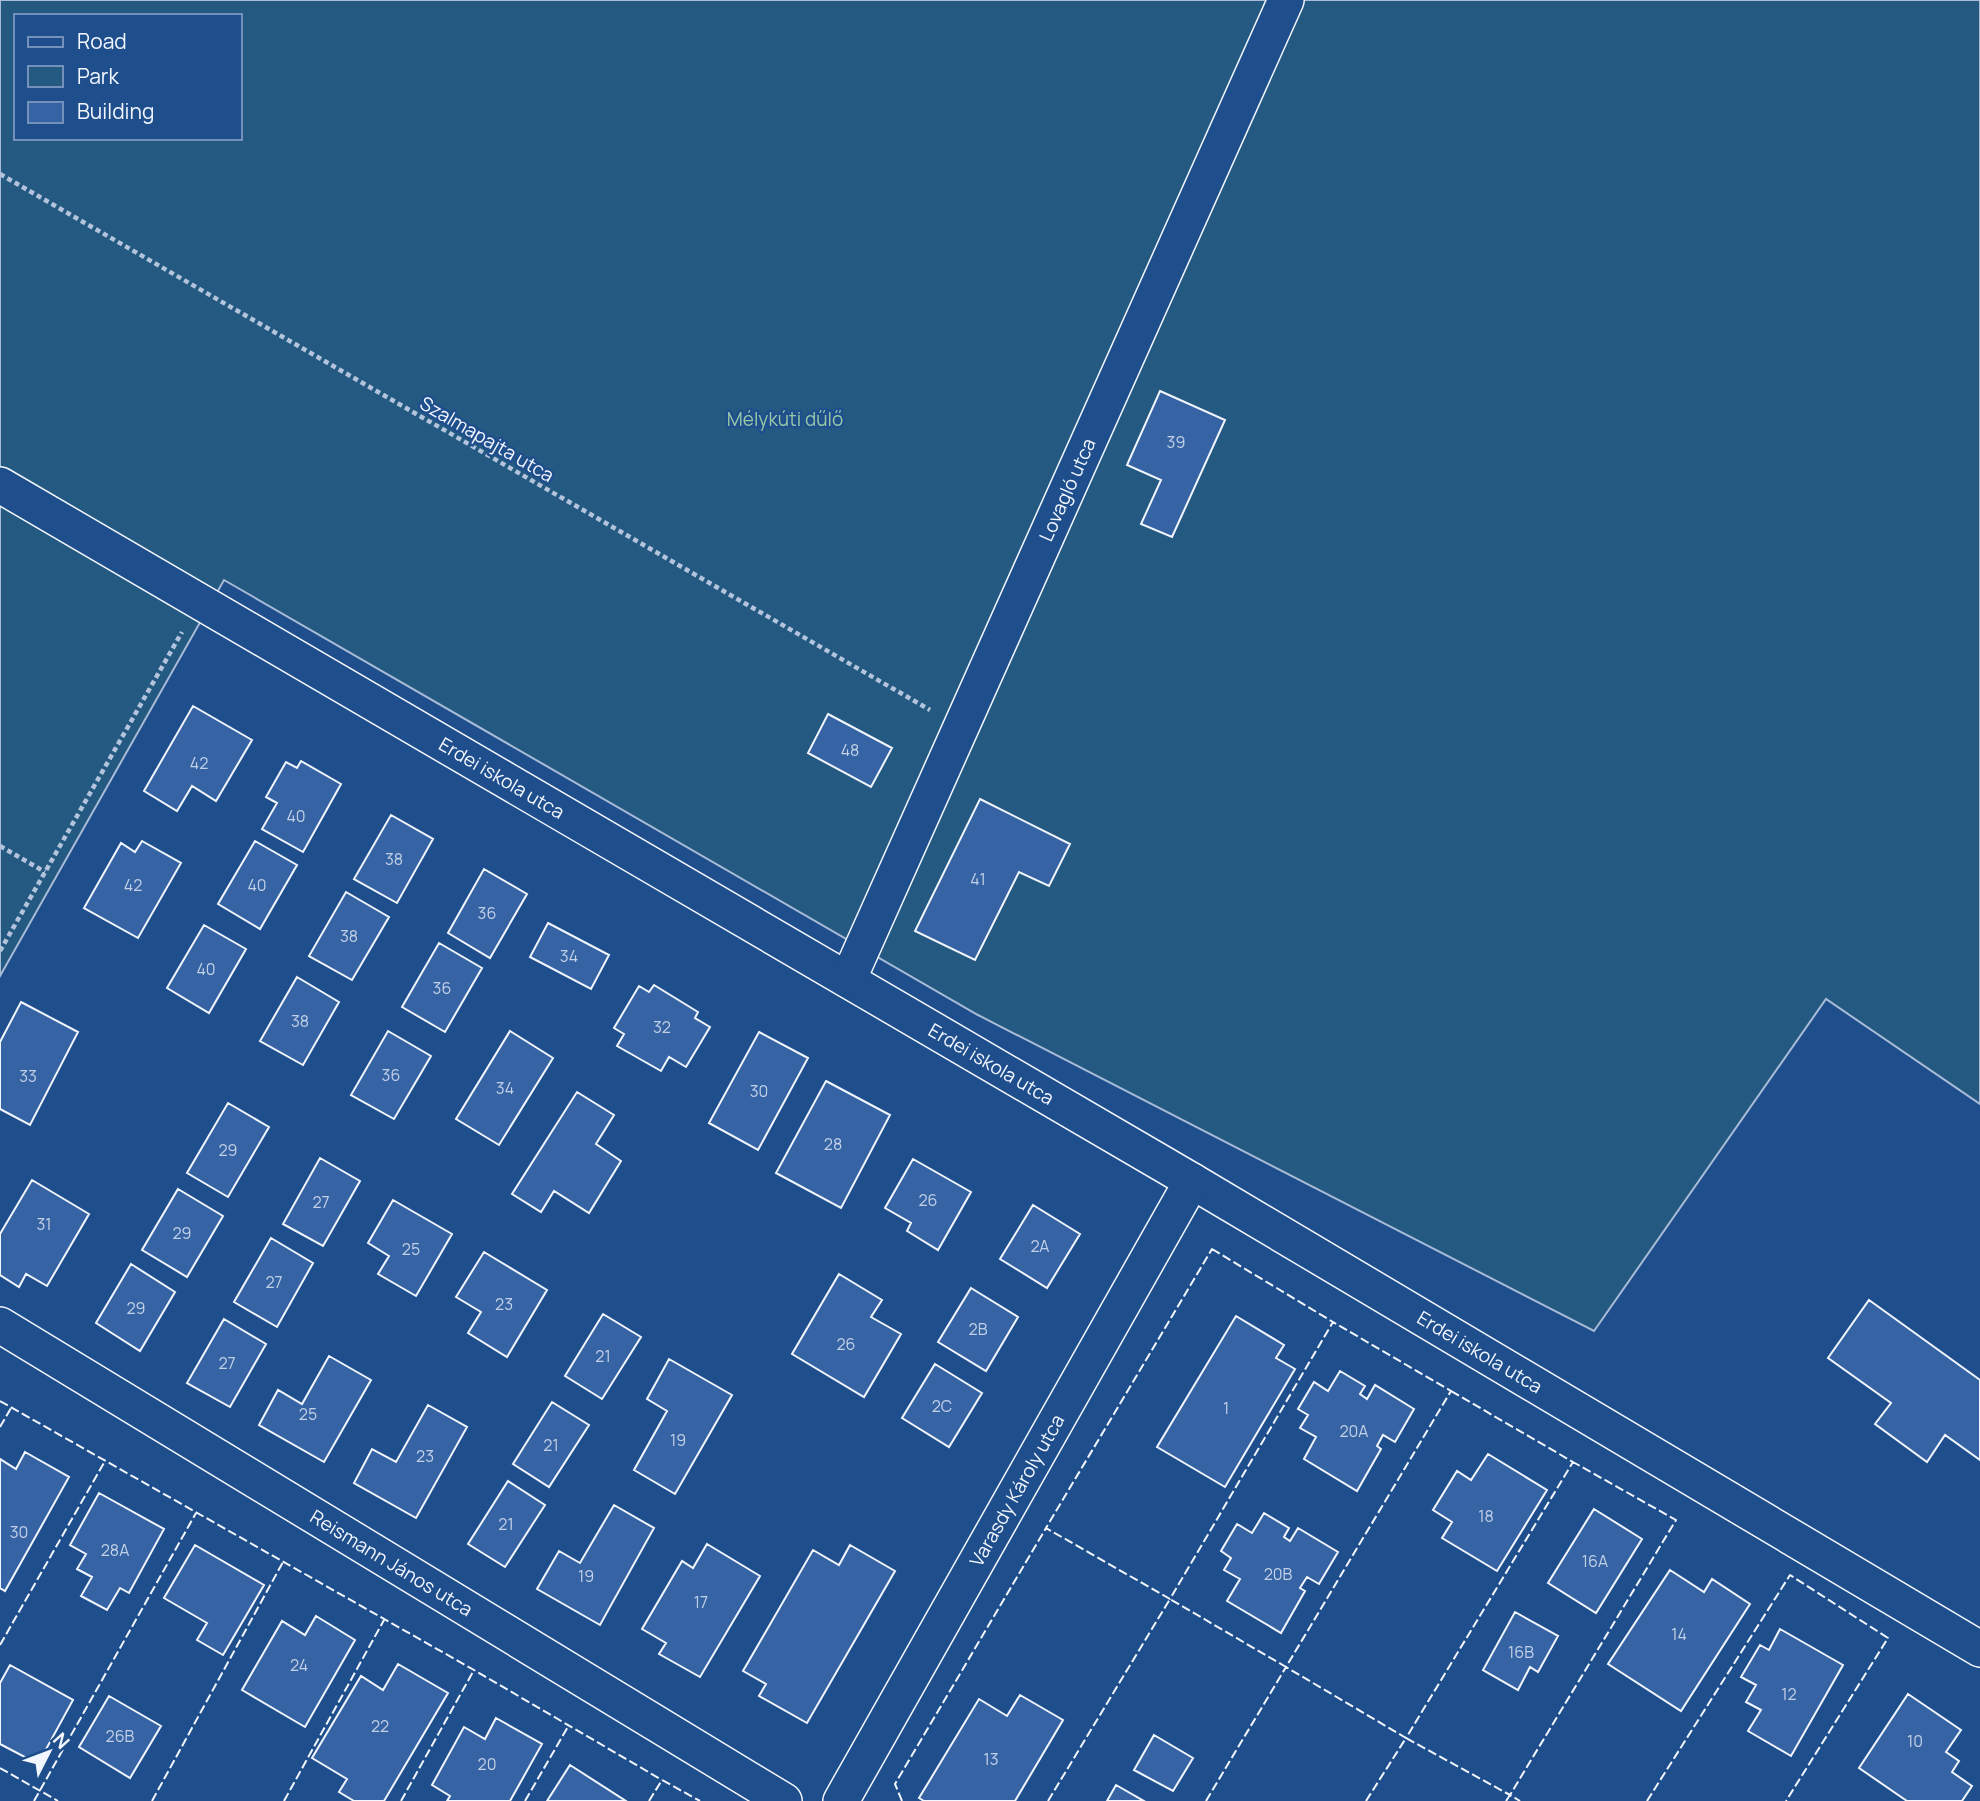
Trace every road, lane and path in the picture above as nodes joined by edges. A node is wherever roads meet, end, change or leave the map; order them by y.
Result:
1 (1286, 0) edge
2 (0, 174) edge
3 (0, 485) edge
4 (199, 601) junction
5 (961, 728) junction
6 (0, 846) edge
7 (45, 872) junction
8 (0, 951) edge
9 (848, 980) junction
10 (1192, 1181) junction
11 (0, 1325) edge
12 (1980, 1649) edge
13 (784, 1801) edge
14 (841, 1801) edge

1 - 5 street, Lovagló utca
2 - 5 path, Szalmapajta utca
3 - 4 street, Erdei iskola utca
4 - 7 path
4 - 9 street, Erdei iskola utca
5 - 9 street, Lovagló utca
6 - 7 path
7 - 8 path
9 - 10 street, Erdei iskola utca
10 - 12 street, Erdei iskola utca
10 - 14 street, Varasdy Károly utca
11 - 13 street, Reismann János utca

